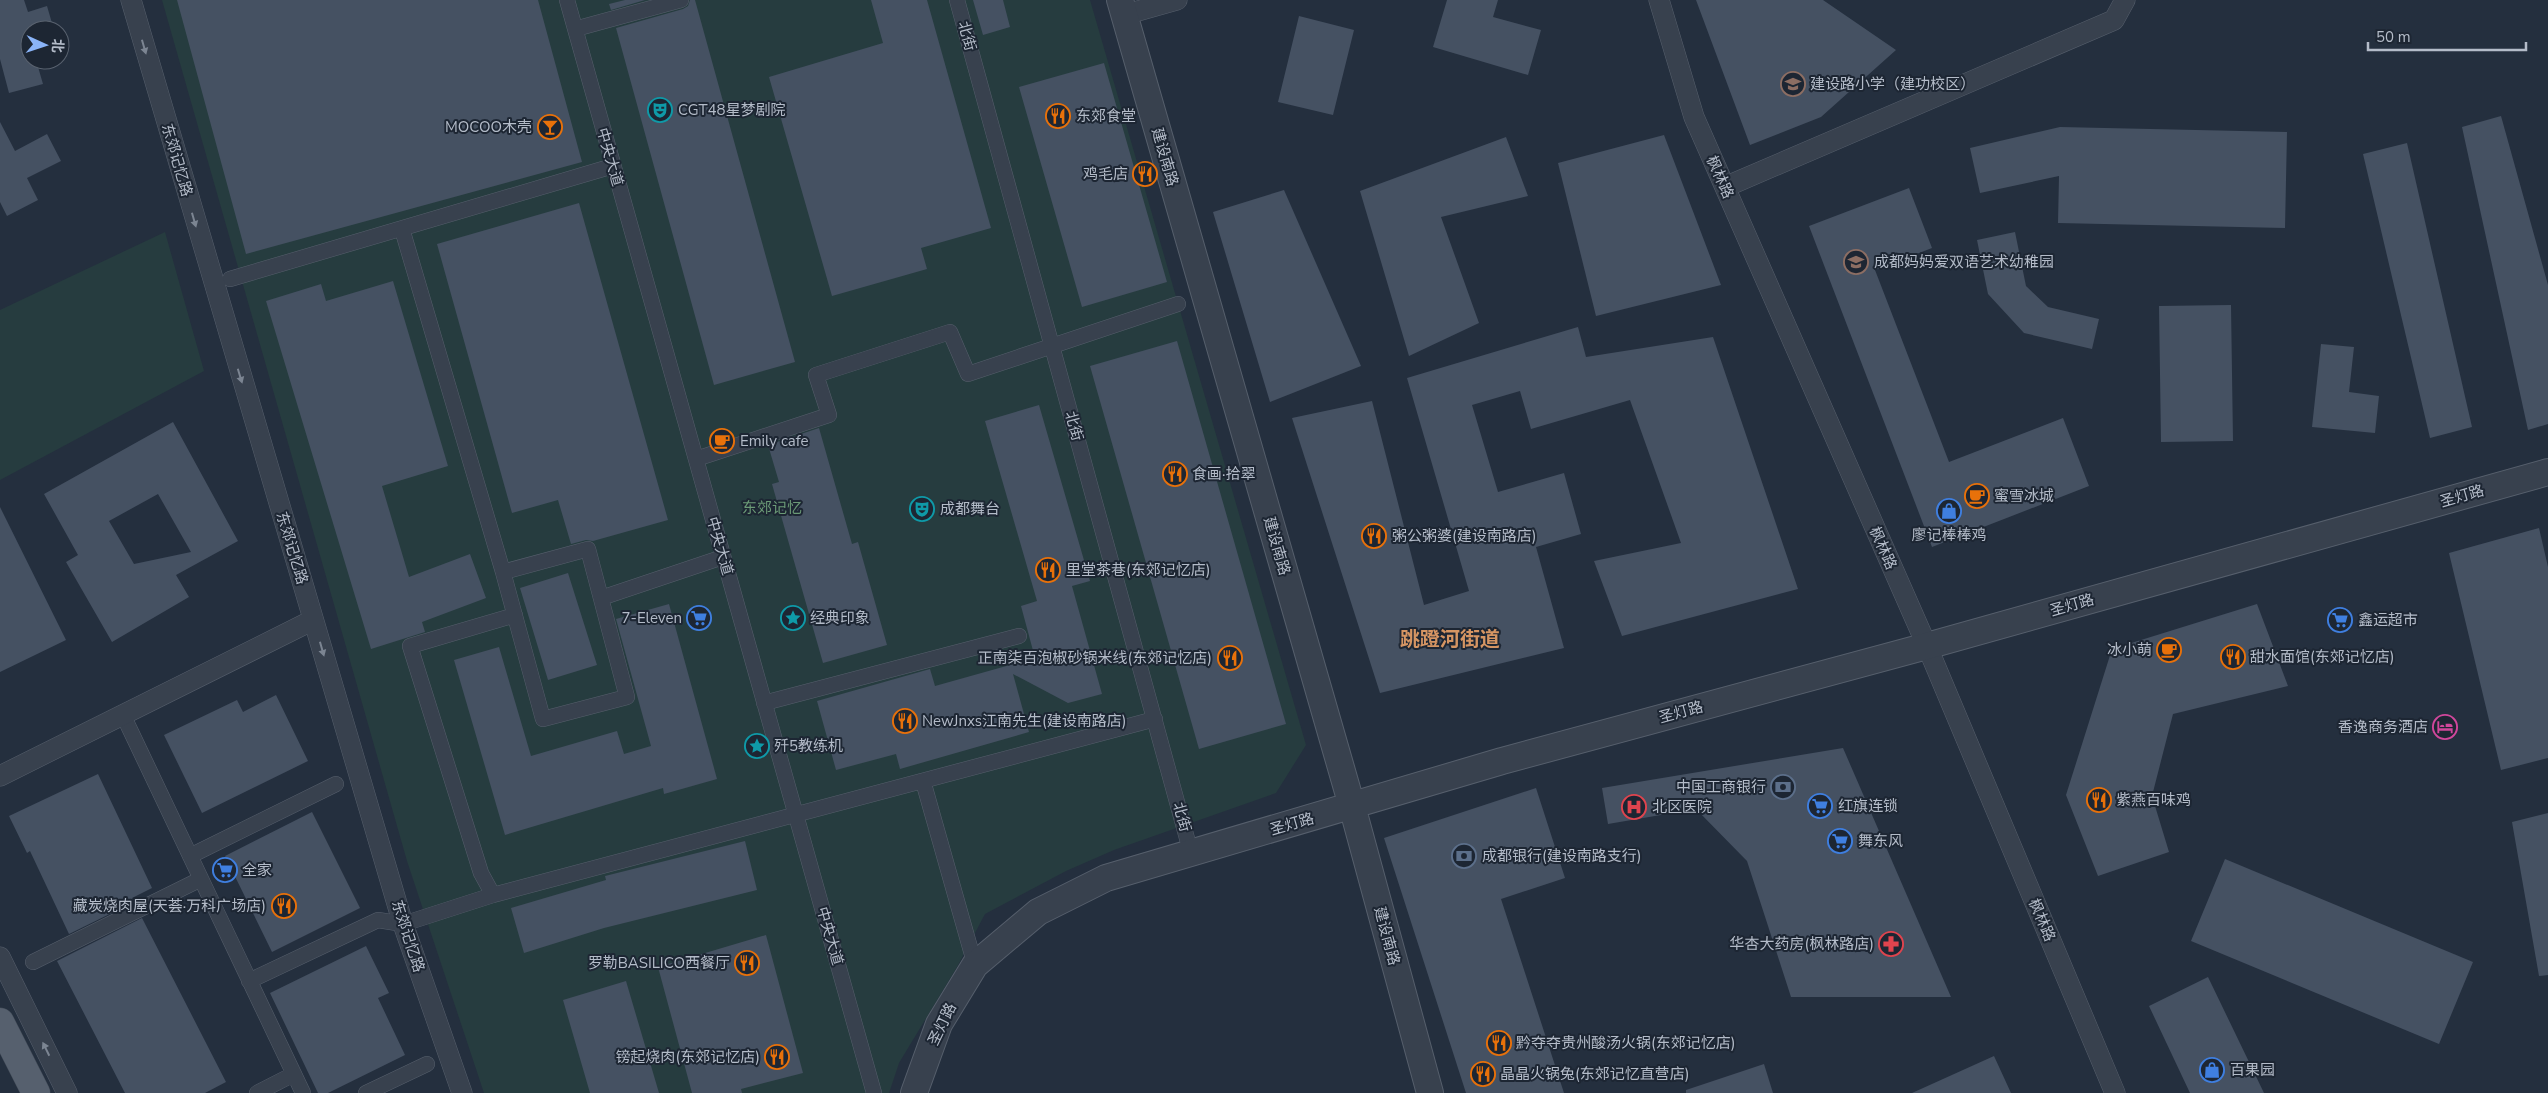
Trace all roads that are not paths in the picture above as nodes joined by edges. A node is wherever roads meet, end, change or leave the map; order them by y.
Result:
1 (131, 0) edge
2 (566, 0) edge
3 (681, 0) edge
4 (957, 0) edge
5 (1177, 0) edge
6 (1659, 0) edge
7 (2125, 0) edge
8 (1122, 7) edge
9 (575, 29) junction
10 (613, 166) junction
11 (1725, 187) junction
12 (402, 228) junction
13 (230, 279) dead end
14 (1178, 304) dead end
15 (1051, 345) junction
16 (696, 459) junction
17 (2548, 472) edge
18 (723, 557) junction
19 (503, 572) junction
20 (601, 598) junction
21 (515, 615) junction
22 (313, 620) junction
23 (1019, 636) dead end
24 (1927, 646) junction
25 (764, 704) junction
26 (123, 715) junction
27 (1155, 719) junction
28 (0, 776) edge
29 (923, 781) junction
30 (336, 784) dead end
31 (1352, 806) junction
32 (796, 815) junction
33 (1192, 853) junction
34 (190, 856) junction
35 (201, 879) junction
36 (493, 895) junction
37 (403, 924) junction
38 (0, 958) edge
39 (33, 962) dead end
40 (975, 965) junction
41 (249, 980) junction
42 (0, 1022) edge
43 (427, 1064) dead end
44 (294, 1074) junction
45 (36, 1093) edge
46 (68, 1093) edge
47 (257, 1093) edge
48 (303, 1093) edge
49 (366, 1093) edge
50 (462, 1093) edge
51 (874, 1093) edge
52 (914, 1093) edge
53 (1430, 1093) edge
54 (2115, 1093) edge

1 -> 22 street, 东郊记忆路
2 - 9 street, 中央大道
3 - 9 street
4 - 15 street, 北街
5 - 8 street
6 - 11 street, 枫林路
7 - 11 street
8 - 31 street, 建设南路
9 - 10 street, 中央大道
10 - 12 street
10 - 16 street, 中央大道
11 - 24 street, 枫林路
12 - 13 street
12 - 19 street
14 - 15 street
15 - 16 street
15 - 27 street, 北街
16 - 18 street, 中央大道
17 - 24 street, 圣灯路
18 - 20 street
18 - 25 street, 中央大道
19 - 20 street
19 - 21 street
20 - 21 street
21 - 36 street
22 - 26 street
22 -> 37 street, 东郊记忆路
23 - 25 street
24 - 31 street, 圣灯路
24 - 54 street, 枫林路
25 - 32 street, 中央大道
26 - 28 street
26 - 34 street
27 - 29 street
27 - 33 street, 北街
29 - 32 street
29 - 40 street
30 - 34 street
31 - 33 street, 圣灯路
31 - 53 street, 建设南路
32 - 36 street
32 - 51 street, 中央大道
33 - 40 street, 圣灯路
34 - 35 street
35 - 39 street
35 - 41 street
36 - 37 street
37 - 41 street
37 - 50 street, 东郊记忆路
46 -> 38 street
40 - 52 street, 圣灯路
41 - 44 street
42 - 45 main road
43 - 49 street
44 - 47 street
44 - 48 street

